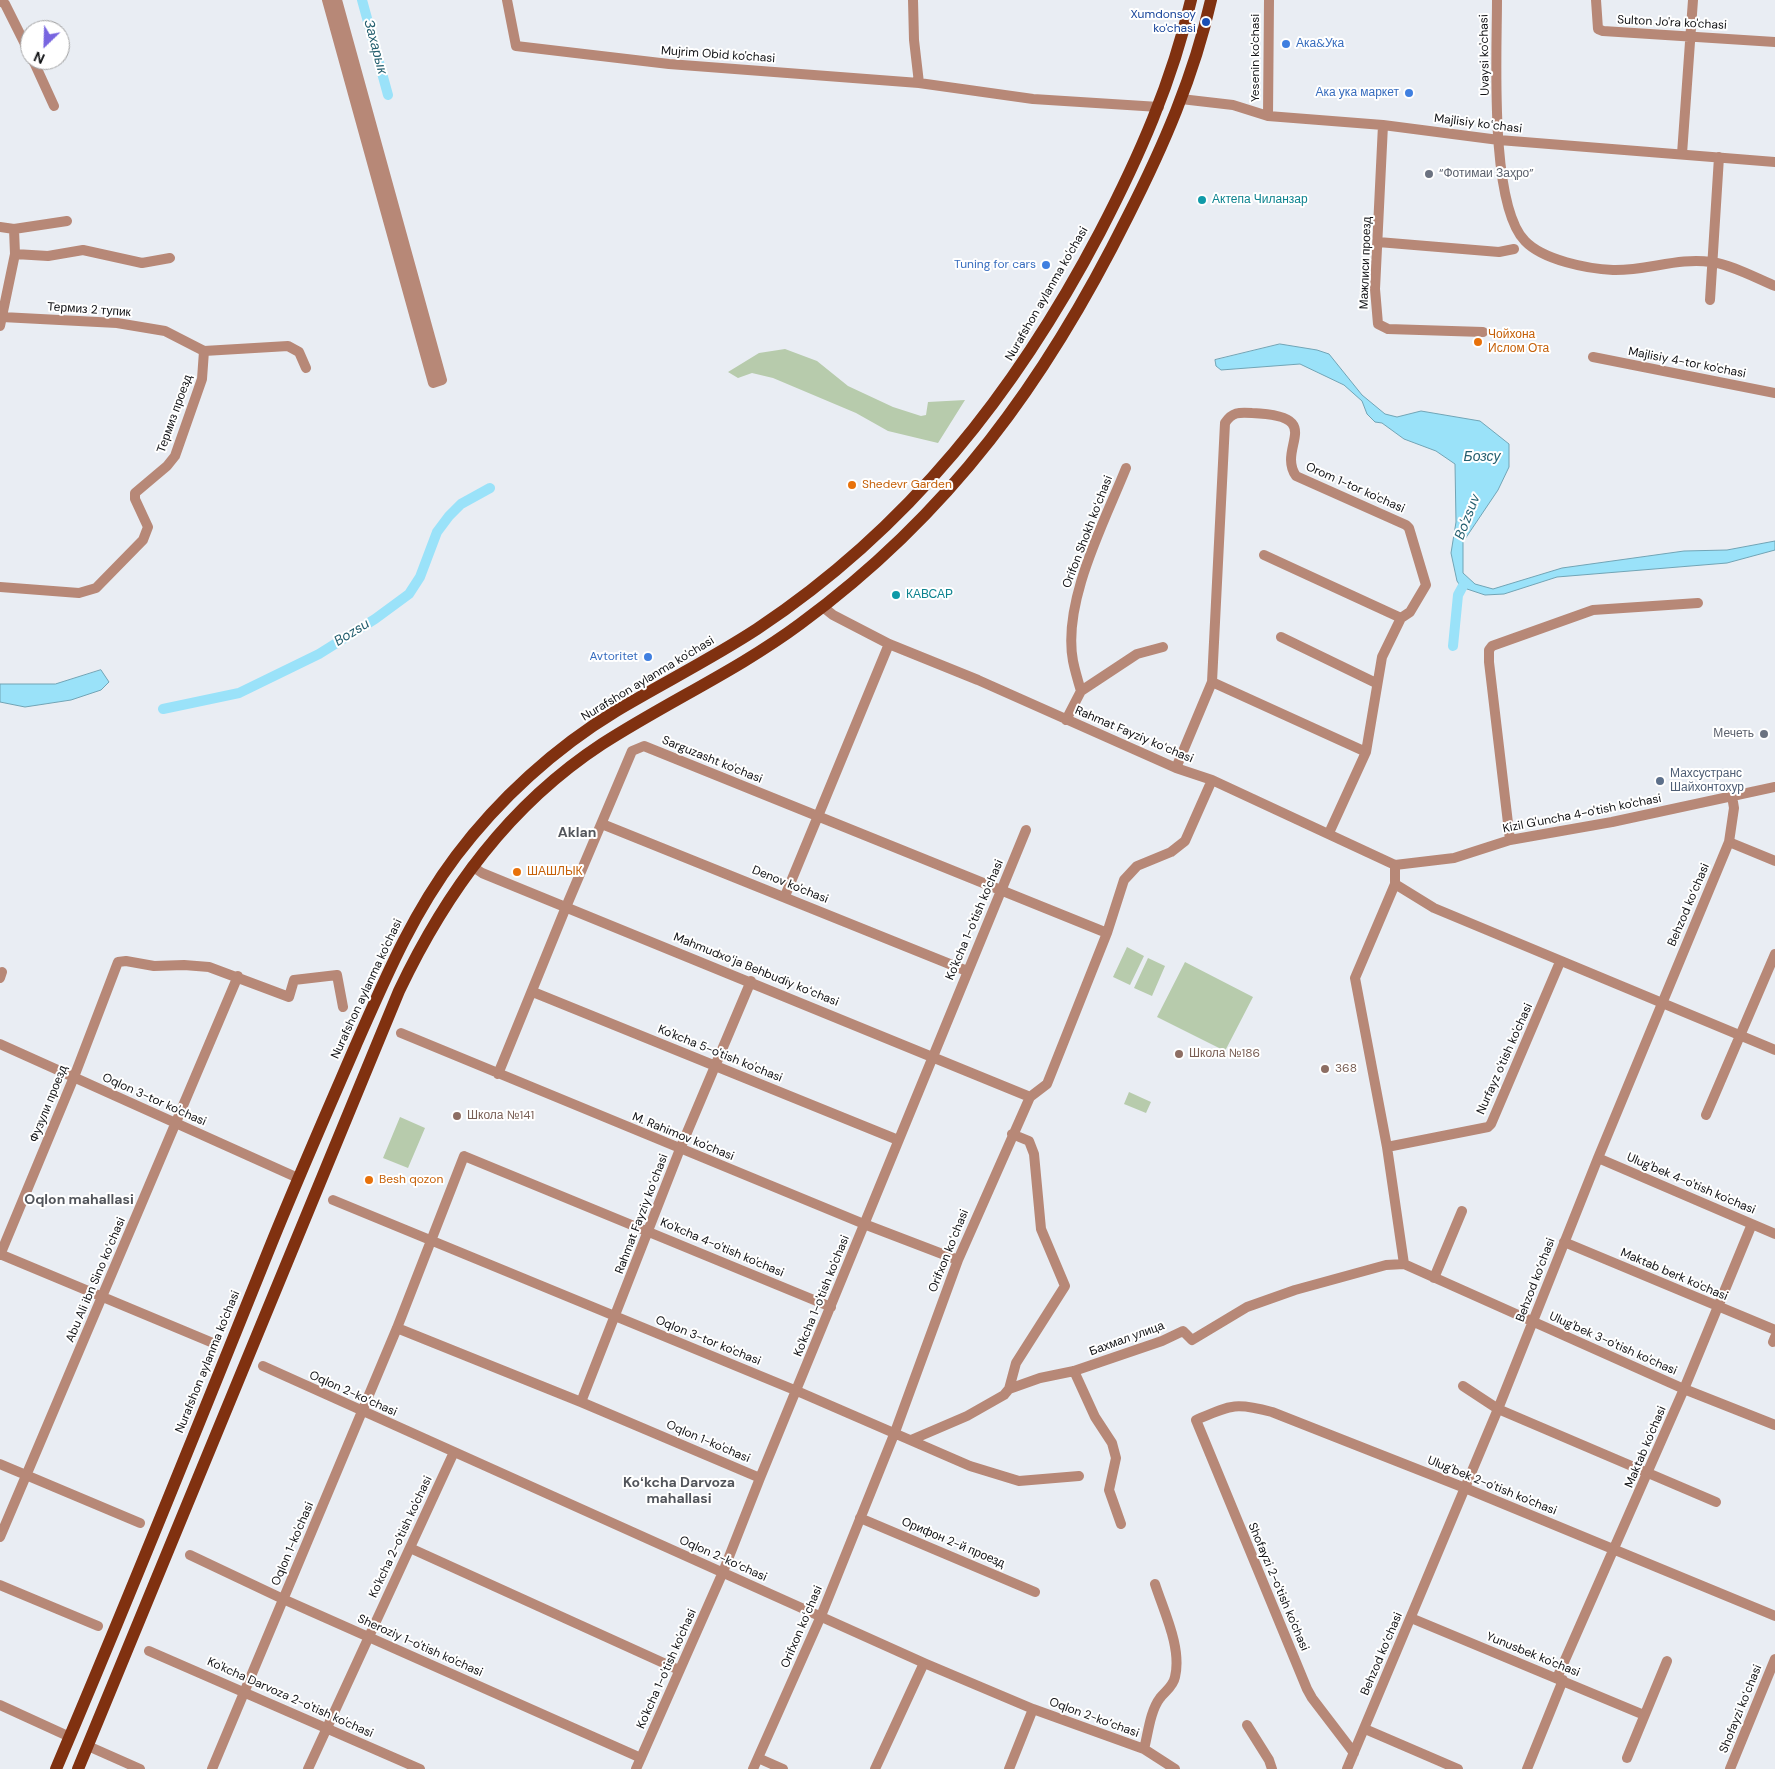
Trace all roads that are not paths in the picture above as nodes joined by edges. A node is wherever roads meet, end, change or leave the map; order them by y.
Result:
1 (327, 0) edge
2 (337, 0) edge
3 (508, 0) edge
4 (914, 0) edge
5 (1191, 0) edge
6 (1211, 0) edge
7 (1269, 0) edge
8 (1497, 0) edge
9 (1596, 0) edge
10 (1693, 0) edge
11 (3, 1) edge
12 (20, 34) edge
13 (1691, 37) junction
14 (1775, 42) edge
15 (38, 70) edge
16 (919, 83) junction
17 (1181, 99) junction
18 (54, 106) dead end
19 (1159, 106) junction
20 (1268, 116) junction
21 (1383, 126) junction
22 (1499, 140) junction
23 (1682, 154) junction
24 (1719, 157) junction
25 (1775, 162) edge
26 (67, 222) dead end
27 (0, 227) edge
28 (14, 229) junction
29 (1378, 242) junction
30 (1514, 249) dead end
31 (15, 254) junction
32 (170, 258) dead end
33 (1713, 262) junction
34 (1077, 276) junction
35 (1093, 284) junction
36 (1775, 286) edge
37 (1710, 300) dead end
38 (1, 322) edge
39 (1483, 332) dead end
40 (204, 351) junction
41 (1593, 357) dead end
42 (306, 368) dead end
43 (1775, 393) edge
44 (956, 452) junction
45 (972, 465) junction
46 (1126, 468) dead end
47 (1264, 555) dead end
48 (0, 587) edge
49 (1698, 603) dead end
50 (823, 608) junction
51 (1401, 618) junction
52 (1281, 637) dead end
53 (889, 644) junction
54 (1164, 647) dead end
55 (1212, 682) junction
56 (1376, 683) junction
57 (1081, 691) junction
58 (1066, 720) junction
59 (571, 742) junction
60 (1366, 752) junction
61 (582, 758) junction
62 (1176, 768) junction
63 (1212, 780) junction
64 (1775, 787) edge
65 (1732, 796) junction
66 (494, 812) junction
67 (819, 816) junction
68 (602, 824) junction
69 (507, 825) junction
70 (1026, 830) dead end
71 (1329, 833) junction
72 (1510, 840) junction
73 (1729, 842) junction
74 (1775, 861) edge
75 (1395, 865) junction
76 (472, 866) junction
77 (1395, 884) junction
78 (1001, 889) junction
79 (785, 896) junction
80 (566, 906) junction
81 (1107, 933) junction
82 (1775, 954) edge
83 (1560, 962) junction
84 (968, 970) junction
85 (238, 976) junction
86 (750, 981) junction
87 (533, 992) junction
88 (1661, 1003) junction
89 (343, 1007) dead end
90 (401, 1033) dead end
91 (1740, 1036) junction
92 (0, 1044) edge
93 (1775, 1050) edge
94 (932, 1055) junction
95 (717, 1065) junction
96 (498, 1074) junction
97 (74, 1078) junction
98 (1030, 1096) junction
99 (1706, 1115) dead end
100 (175, 1123) junction
101 (1012, 1134) junction
102 (898, 1140) junction
103 (1387, 1147) junction
104 (680, 1149) junction
105 (464, 1156) joint
106 (1598, 1158) junction
107 (298, 1178) junction
108 (333, 1200) dead end
109 (1462, 1212) dead end
110 (864, 1224) junction
111 (1752, 1224) junction
112 (648, 1231) junction
113 (1775, 1234) edge
114 (433, 1240) junction
115 (1564, 1242) junction
116 (0, 1254) edge
117 (958, 1260) junction
118 (1404, 1264) junction
119 (1386, 1265) joint
120 (1434, 1278) junction
121 (102, 1296) junction
122 (831, 1307) junction
123 (1718, 1307) junction
124 (616, 1317) junction
125 (1532, 1323) junction
126 (397, 1328) junction
127 (1775, 1330) edge
128 (213, 1343) dead end
129 (263, 1366) dead end
130 (1074, 1371) junction
131 (1464, 1386) dead end
132 (1009, 1389) junction
133 (1684, 1389) junction
134 (797, 1391) junction
135 (581, 1402) junction
136 (1498, 1409) junction
137 (362, 1412) junction
138 (1196, 1420) joint
139 (1775, 1425) edge
140 (895, 1432) junction
141 (910, 1440) junction
142 (454, 1452) junction
143 (0, 1464) edge
144 (1648, 1474) junction
145 (27, 1476) junction
146 (1079, 1476) dead end
147 (760, 1478) junction
148 (1465, 1488) junction
149 (1716, 1502) dead end
150 (860, 1518) junction
151 (140, 1523) dead end
152 (1121, 1524) dead end
153 (0, 1537) edge
154 (410, 1548) junction
155 (1615, 1549) junction
156 (190, 1555) dead end
157 (724, 1572) junction
158 (1155, 1584) dead end
159 (0, 1585) edge
160 (1035, 1592) dead end
161 (283, 1599) junction
162 (821, 1616) junction
163 (1775, 1616) edge
164 (1411, 1618) junction
165 (98, 1626) dead end
166 (113, 1630) junction
167 (369, 1636) junction
168 (133, 1638) junction
169 (149, 1651) dead end
170 (1775, 1659) edge
171 (1667, 1661) dead end
172 (924, 1663) junction
173 (679, 1670) junction
174 (1560, 1679) junction
175 (245, 1691) junction
176 (0, 1706) edge
177 (1033, 1710) junction
178 (1644, 1715) junction
179 (1247, 1725) dead end
180 (327, 1727) junction
181 (1365, 1729) junction
182 (70, 1737) junction
183 (88, 1746) junction
184 (1144, 1749) junction
185 (1354, 1752) junction
186 (641, 1758) junction
187 (758, 1758) junction
188 (1627, 1758) dead end
189 (56, 1769) edge
190 (78, 1769) edge
191 (140, 1769) edge
192 (212, 1769) edge
193 (308, 1769) edge
194 (418, 1769) edge
195 (636, 1769) edge
196 (753, 1769) edge
197 (783, 1769) edge
198 (875, 1769) edge
199 (1009, 1769) edge
200 (1175, 1769) edge
201 (1272, 1769) edge
202 (1347, 1769) edge
203 (1458, 1769) edge
204 (1528, 1769) edge
205 (1730, 1769) edge

1 - 2 street
3 - 16 street, Mujrim Obid ko'chasi
4 - 16 street
5 - 19 main road, Nurafshon aylanma ko'chasi
6 - 17 main road
7 - 20 street, Yesenin ko'chasi
8 - 22 street, Uvaysi ko'chasi
9 - 13 street, Sulton Jo'ra ko'chasi
10 - 13 street
11 - 12 street
13 - 14 street, Sulton Jo'ra ko'chasi
13 - 23 street
15 - 18 street
16 - 19 street, Mujrim Obid ko'chasi
17 - 20 street, Majlisiy koʻchasi
17 - 35 main road
19 - 34 main road, Nurafshon aylanma ko'chasi
20 - 21 street, Majlisiy koʻchasi
21 - 22 street, Majlisiy koʻchasi
21 - 29 street, Мажлиси проезд
22 - 23 street, Majlisiy koʻchasi
22 - 33 street, Uvaysi ko'chasi
23 - 24 street, Majlisiy koʻchasi
24 - 25 street, Majlisiy koʻchasi
24 - 33 street
26 - 28 street
27 - 28 street
28 - 31 street, Термиз 2 тупик
29 - 30 street
29 - 39 street, Мажлиси проезд
31 - 32 street
31 - 38 street, Термиз 2 тупик
33 - 36 street
33 - 37 street
34 - 35 main road
34 - 44 main road, Nurafshon aylanma ko'chasi
35 - 45 main road
38 - 40 street, Термиз 2 тупик
40 - 42 street, Термиз 2 тупик
40 - 48 street, Термиз проезд
41 - 43 street, Majlisiy 4-tor ko'chasi
44 - 45 main road
44 - 59 main road, Nurafshon aylanma ko'chasi
45 - 50 main road
46 - 57 street, Orifon Shokh koʻchasi
47 - 51 street
49 - 72 street
50 - 53 street, Rahmat Fayziy koʻchasi
50 - 61 main road
51 - 55 street, Orom 1-tor ko'chasi
51 - 56 street, Orom 1-tor ko'chasi
52 - 56 street
53 - 58 street, Rahmat Fayziy koʻchasi
53 - 67 street
54 - 57 street
55 - 60 street
55 - 62 street
56 - 60 street, Orom 1-tor ko'chasi
57 - 58 street
58 - 62 street, Rahmat Fayziy koʻchasi
59 - 61 main road
59 - 66 main road, Nurafshon aylanma ko'chasi
60 - 71 street, Orom 1-tor ko'chasi
61 - 69 main road
62 - 63 street, Rahmat Fayziy koʻchasi
63 - 71 street, Rahmat Fayziy koʻchasi
63 - 81 street, Orifxon koʻchasi
64 - 65 street, Kizil G'uncha 4-o'tish ko'chasi
65 - 72 street, Kizil G'uncha 4-o'tish ko'chasi
65 - 73 street, Behzod ko‘chasi
66 - 69 main road
66 - 107 main road, Nurafshon aylanma ko'chasi
67 - 68 street, Sarguzasht ko'chasi
67 - 78 street, Sarguzasht ko'chasi
67 - 79 street
68 - 79 street, Denov ko'chasi
68 - 80 street, Sarguzasht ko'chasi
69 - 76 main road
70 - 78 street, Ko'kcha 1-o'tish ko'chasi
71 - 75 street, Rahmat Fayziy koʻchasi
72 - 75 street, Kizil G'uncha 4-o'tish ko'chasi
73 - 74 street
73 - 88 street, Behzod ko‘chasi
75 - 77 street
76 - 80 street, Mahmudxoʻja Behbudiy koʻchasi
76 - 168 main road
77 - 83 street
77 - 103 street
78 - 81 street, Sarguzasht ko'chasi
78 - 84 street, Ko'kcha 1-o'tish ko'chasi
79 - 84 street, Denov ko'chasi
80 - 86 street, Mahmudxoʻja Behbudiy koʻchasi
80 - 87 street, Sarguzasht ko'chasi
81 - 98 street, Orifxon koʻchasi
82 - 91 street
83 - 88 street
83 - 103 street, Nurfayz o'tish ko'chasi
84 - 94 street, Ko'kcha 1-o'tish ko'chasi
85 - 89 street
85 - 97 street, Фузули проезд
85 - 100 street, Abu Ali ibn Sino koʻchasi
86 - 94 street, Mahmudxoʻja Behbudiy koʻchasi
86 - 95 street, Rahmat Fayziy koʻchasi
87 - 95 street, Ko'kcha 5-o'tish ko'chasi
87 - 96 street, Sarguzasht ko'chasi
88 - 91 street
88 - 106 street, Behzod ko‘chasi
90 - 96 street, M. Rahimov ko'chasi
91 - 93 street
91 - 99 street
92 - 97 street, Oqlon 3-tor ko'chasi
94 - 98 street, Mahmudxoʻja Behbudiy koʻchasi
94 - 102 street, Ko'kcha 1-o'tish ko'chasi
95 - 102 street, Ko'kcha 5-o'tish ko'chasi
95 - 104 street, Rahmat Fayziy koʻchasi
96 - 104 street, M. Rahimov ko'chasi
97 - 100 street, Oqlon 3-tor ko'chasi
97 - 116 street, Фузули проезд
98 - 101 street, Orifxon koʻchasi
100 - 107 street, Oqlon 3-tor ko'chasi
100 - 121 street, Abu Ali ibn Sino koʻchasi
101 - 117 street, Orifxon koʻchasi
101 - 132 street
102 - 110 street, Ko'kcha 1-o'tish ko'chasi
103 - 118 street
104 - 110 street, M. Rahimov ko'chasi
104 - 112 street, Rahmat Fayziy koʻchasi
105 - 112 street, Ko'kcha 4-o'tish ko'chasi
105 - 114 street, Oqlon 1-ko'chasi
106 - 111 street, Ulug'bek 4-o'tish ko'chasi
106 - 115 street, Behzod ko‘chasi
107 - 166 main road, Nurafshon aylanma ko'chasi
108 - 114 street, Oqlon 3-tor ko'chasi
109 - 120 street
110 - 117 street, M. Rahimov ko'chasi
110 - 122 street, Ko'kcha 1-o'tish ko'chasi
111 - 113 street, Ulug'bek 4-o'tish ko'chasi
111 - 123 street, Maktab ko'chasi
112 - 122 street, Ko'kcha 4-o'tish ko'chasi
112 - 124 street, Rahmat Fayziy koʻchasi
114 - 124 street, Oqlon 3-tor ko'chasi
114 - 126 street, Oqlon 1-ko'chasi
115 - 123 street, Maktab berk ko'chasi
115 - 125 street, Behzod ko‘chasi
116 - 121 street
117 - 140 street, Orifxon koʻchasi
118 - 119 street, Ulug'bek 3-o'tish ko'chasi
118 - 120 street, Ulug'bek 3-o'tish ko'chasi
119 - 130 street, Бахмал улица
120 - 125 street, Ulug'bek 3-o'tish ko'chasi
121 - 128 street
121 - 145 street, Abu Ali ibn Sino koʻchasi
122 - 134 street, Ko'kcha 1-o'tish ko'chasi
123 - 127 street, Maktab berk ko'chasi
123 - 133 street, Maktab ko'chasi
124 - 134 street, Oqlon 3-tor ko'chasi
124 - 135 street, Rahmat Fayziy koʻchasi
125 - 133 street, Ulug'bek 3-o'tish ko'chasi
125 - 136 street, Behzod ko‘chasi
126 - 135 street, Oqlon 1-ko'chasi
126 - 137 street, Oqlon 1-ko'chasi
129 - 137 street, Oqlon 2-ko‘chasi
130 - 132 street, Бахмал улица
130 - 152 street
131 - 136 street
132 - 141 street, Бахмал улица
133 - 139 street, Ulug'bek 3-o'tish ko'chasi
133 - 144 street, Maktab ko'chasi
134 - 140 street, Oqlon 3-tor ko'chasi
134 - 147 street, Ko'kcha 1-o'tish ko'chasi
135 - 147 street, Oqlon 1-ko'chasi
136 - 144 street
136 - 148 street, Behzod ko‘chasi
137 - 142 street, Oqlon 2-ko‘chasi
137 - 161 street, Oqlon 1-ko'chasi
138 - 148 street, Ulug'bek 2-o'tish ko'chasi
138 - 185 street, Shofayzi 2-o'tish ko'chasi
140 - 141 street, Oqlon 3-tor ko'chasi
140 - 150 street, Orifxon koʻchasi
141 - 146 street, Oqlon 3-tor ko'chasi
142 - 154 street, Ko'kcha 2-o'tish ko'chasi
142 - 157 street, Oqlon 2-ko‘chasi
143 - 145 street
144 - 149 street
144 - 155 street, Maktab ko'chasi
145 - 151 street
145 - 153 street, Abu Ali ibn Sino koʻchasi
147 - 157 street, Ko'kcha 1-o'tish ko'chasi
148 - 155 street, Ulug'bek 2-o'tish ko'chasi
148 - 164 street, Behzod ko‘chasi
150 - 160 street, Орифон 2-й проезд
150 - 162 street, Orifxon koʻchasi
154 - 167 street, Ko'kcha 2-o'tish ko'chasi
154 - 173 street
155 - 163 street, Ulug'bek 2-o'tish ko'chasi
155 - 174 street, Maktab ko'chasi
156 - 161 street, Sheroziy 1-o'tish ko'chasi
157 - 162 street, Oqlon 2-ko‘chasi
157 - 173 street, Ko'kcha 1-o'tish ko'chasi
158 - 184 street
159 - 165 street
161 - 167 street, Sheroziy 1-o'tish ko'chasi
161 - 175 street, Oqlon 1-ko'chasi
162 - 172 street, Oqlon 2-ko‘chasi
162 - 187 street, Orifxon koʻchasi
164 - 174 street, Yunusbek ko'chasi
164 - 181 street, Behzod ko‘chasi
166 - 168 main road
166 - 182 main road, Nurafshon aylanma ko'chasi
167 - 180 street, Ko'kcha 2-o'tish ko'chasi
167 - 186 street, Sheroziy 1-o'tish ko'chasi
168 - 183 main road
169 - 175 street, Ko'kcha Darvoza 2-o'tish ko'chasi
170 - 205 street, Shofayzi koʻchasi
171 - 178 street
172 - 177 street, Oqlon 2-ko‘chasi
172 - 198 street
173 - 186 street, Ko'kcha 1-o'tish ko'chasi
174 - 178 street, Yunusbek ko'chasi
174 - 204 street, Maktab ko'chasi
175 - 180 street, Ko'kcha Darvoza 2-o'tish ko'chasi
175 - 192 street, Oqlon 1-ko'chasi
176 - 182 street
177 - 184 street, Oqlon 2-ko‘chasi
177 - 199 street
178 - 188 street
179 - 201 street
180 - 193 street, Ko'kcha 2-o'tish ko'chasi
180 - 194 street, Ko'kcha Darvoza 2-o'tish ko'chasi
181 - 185 street, Behzod ko‘chasi
181 - 203 street
182 - 189 main road, Nurafshon aylanma ko'chasi
183 - 190 main road
183 - 191 street
184 - 200 street, Oqlon 2-ko‘chasi
185 - 202 street, Behzod ko‘chasi
186 - 195 street, Ko'kcha 1-o'tish ko'chasi
187 - 196 street, Orifxon koʻchasi
187 - 197 street

